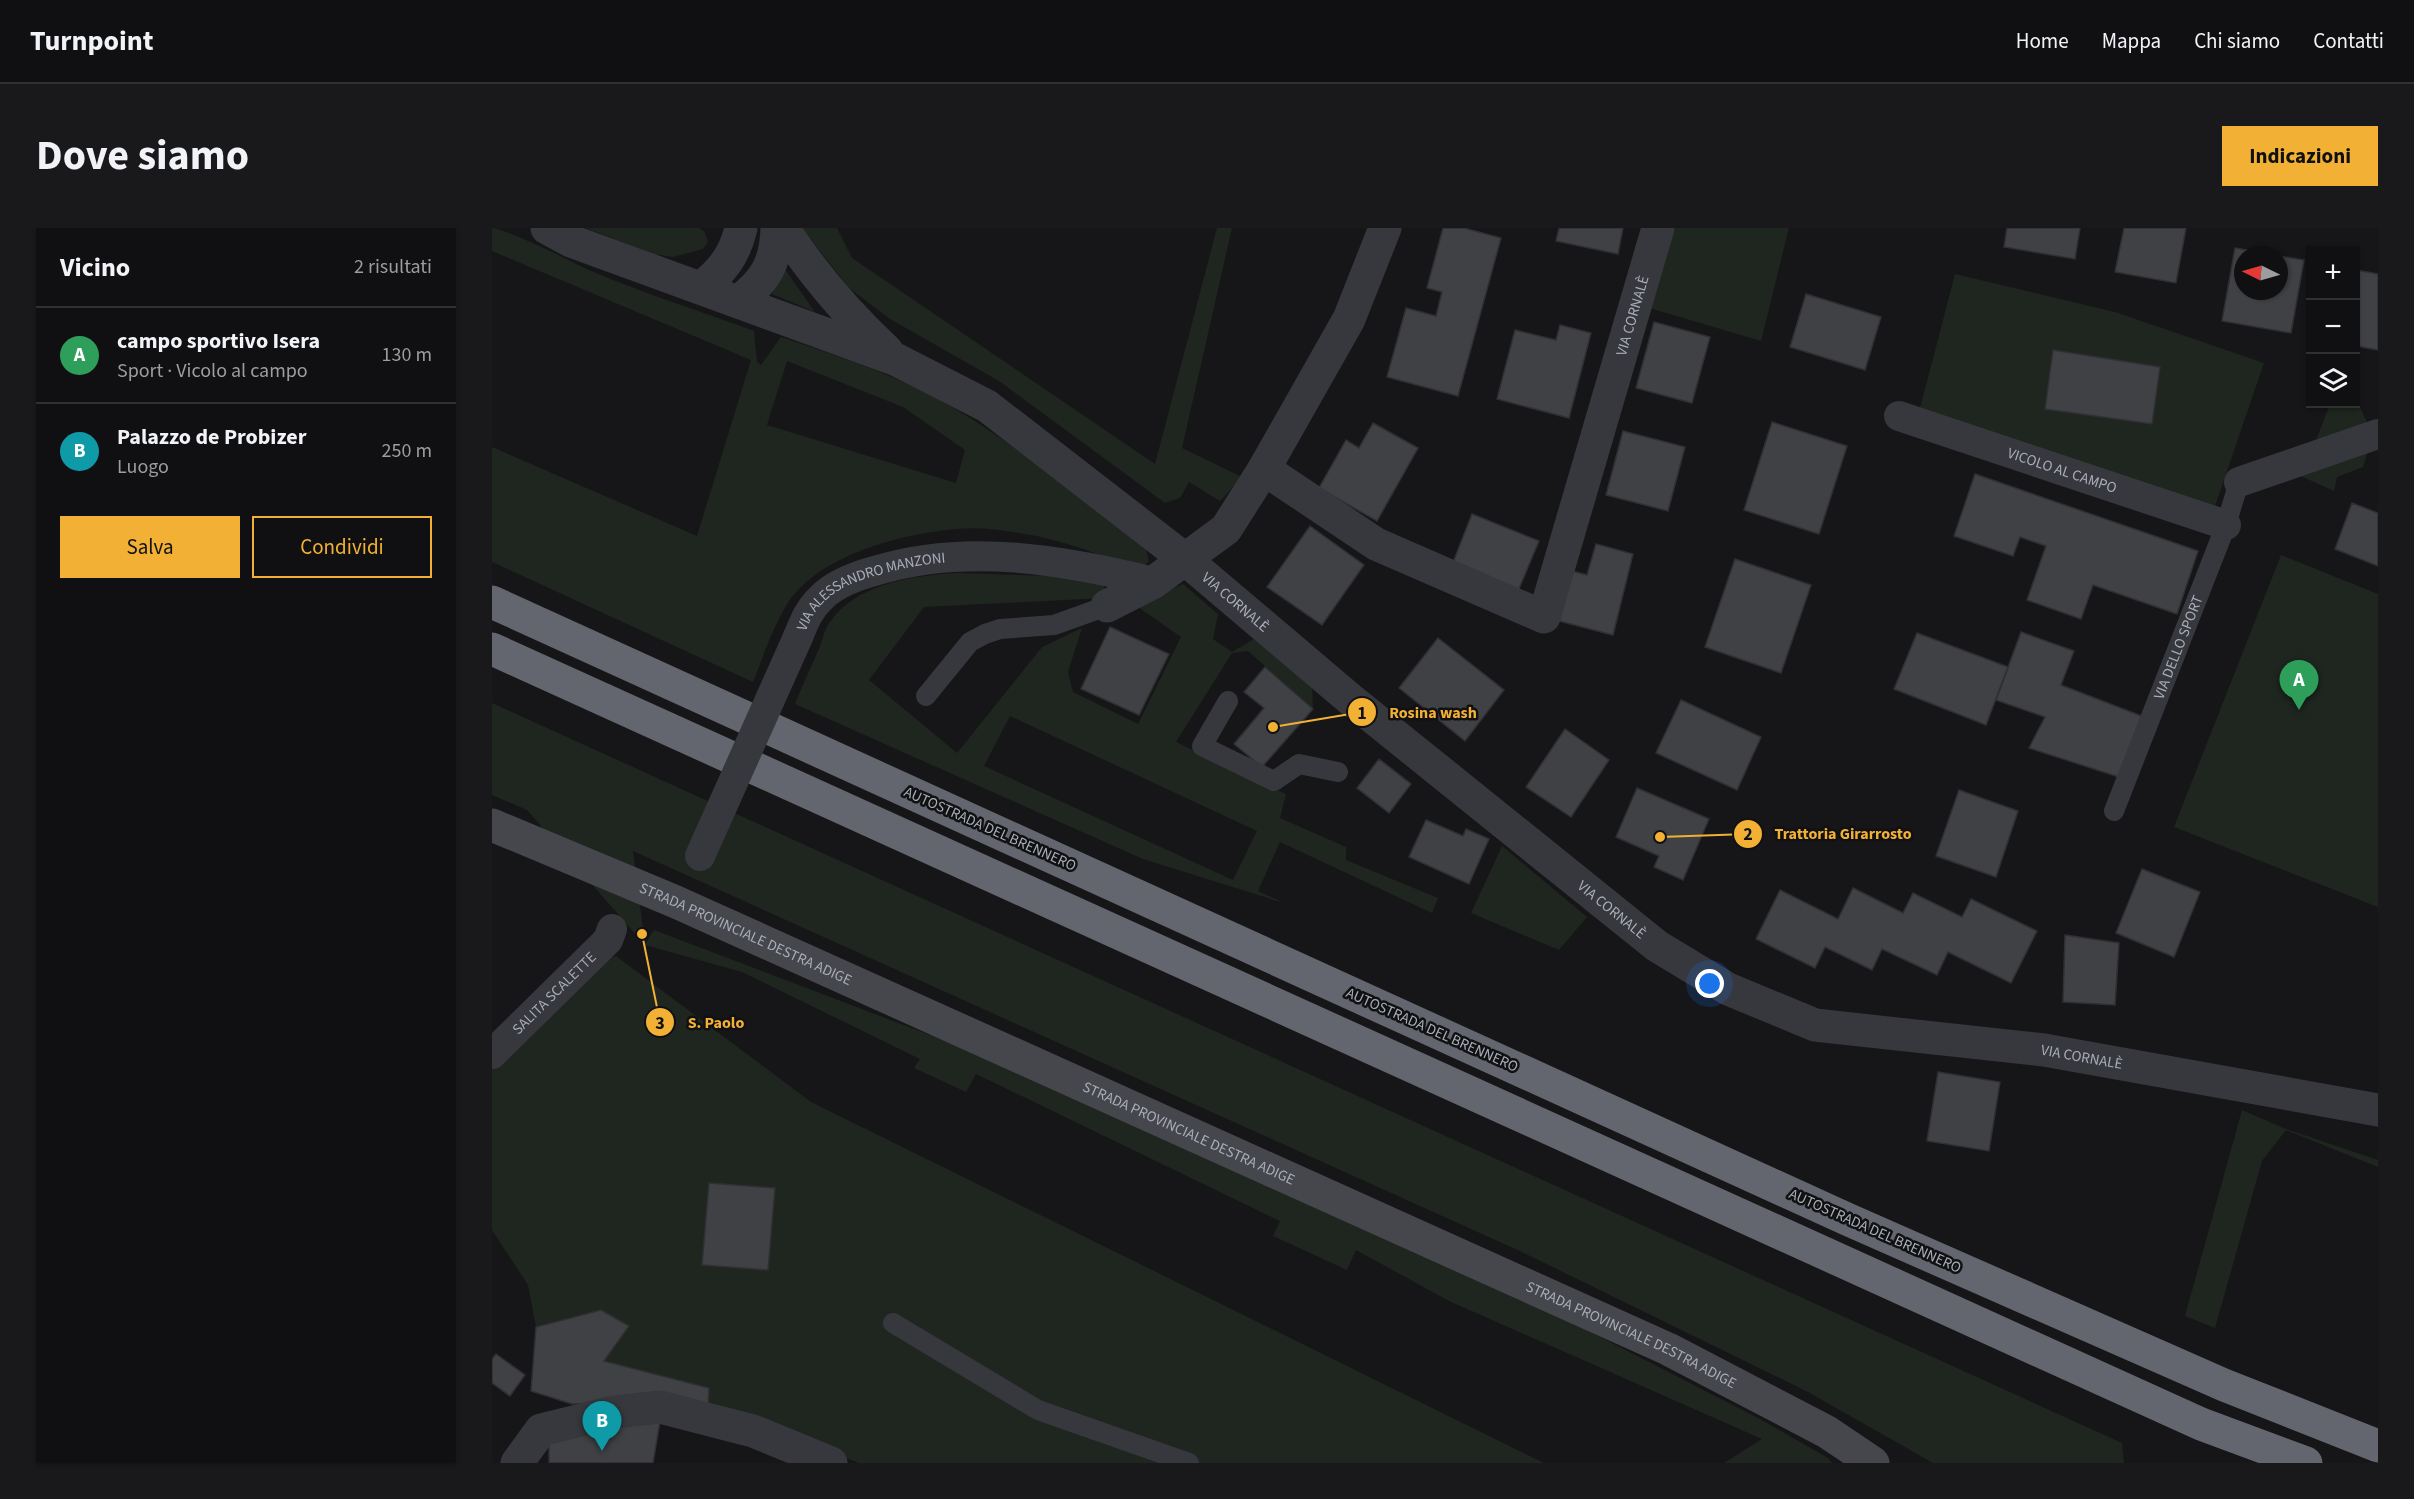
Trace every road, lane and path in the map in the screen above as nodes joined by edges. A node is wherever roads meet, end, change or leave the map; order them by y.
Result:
1 (547, 228) edge
2 (741, 228) edge
3 (777, 228) edge
4 (783, 228) edge
5 (1385, 228) edge
6 (1658, 228) edge
7 (700, 288) junction
8 (738, 302) junction
9 (897, 360) junction
10 (1899, 416) dead end
11 (2378, 434) edge
12 (1264, 469) junction
13 (2239, 482) joint
14 (2226, 525) junction
15 (1186, 560) junction
16 (1154, 582) junction
17 (492, 602) edge
18 (1107, 606) joint
19 (492, 649) edge
20 (926, 696) dead end
21 (1228, 701) dead end
22 (1338, 772) dead end
23 (2114, 811) dead end
24 (492, 825) edge
25 (700, 856) dead end
26 (612, 929) dead end
27 (492, 1054) edge
28 (2378, 1110) edge
29 (893, 1323) dead end
30 (1827, 1432) junction
31 (2378, 1446) edge
32 (517, 1463) edge
33 (831, 1463) edge
34 (1189, 1463) edge
35 (1849, 1463) edge
36 (1873, 1463) edge
37 (2306, 1463) edge

1 - 7 street
2 - 7 street
3 - 8 street
4 - 9 street
5 - 12 street, VIA CORNALÈ
6 - 12 street, VIA CORNALÈ
7 - 8 street
8 - 9 street
9 - 15 street
10 - 14 street, VICOLO AL CAMPO
11 - 13 street
12 - 15 street, VIA CORNALÈ
13 - 14 lane, VIA DELLO SPORT
14 - 23 lane, VIA DELLO SPORT
15 - 16 street
15 - 28 street, VIA CORNALÈ
16 - 18 street
16 - 25 street, VIA ALESSANDRO MANZONI, bridge
17 - 31 highway, AUTOSTRADA DEL BRENNERO
18 - 20 lane
19 - 37 highway
21 - 22 lane
24 - 30 main road, STRADA PROVINCIALE DESTRA ADIGE
26 - 27 street, SALITA SCALETTE
29 - 34 lane
30 - 35 street
30 - 36 main road, STRADA PROVINCIALE DESTRA ADIGE
32 - 33 street

